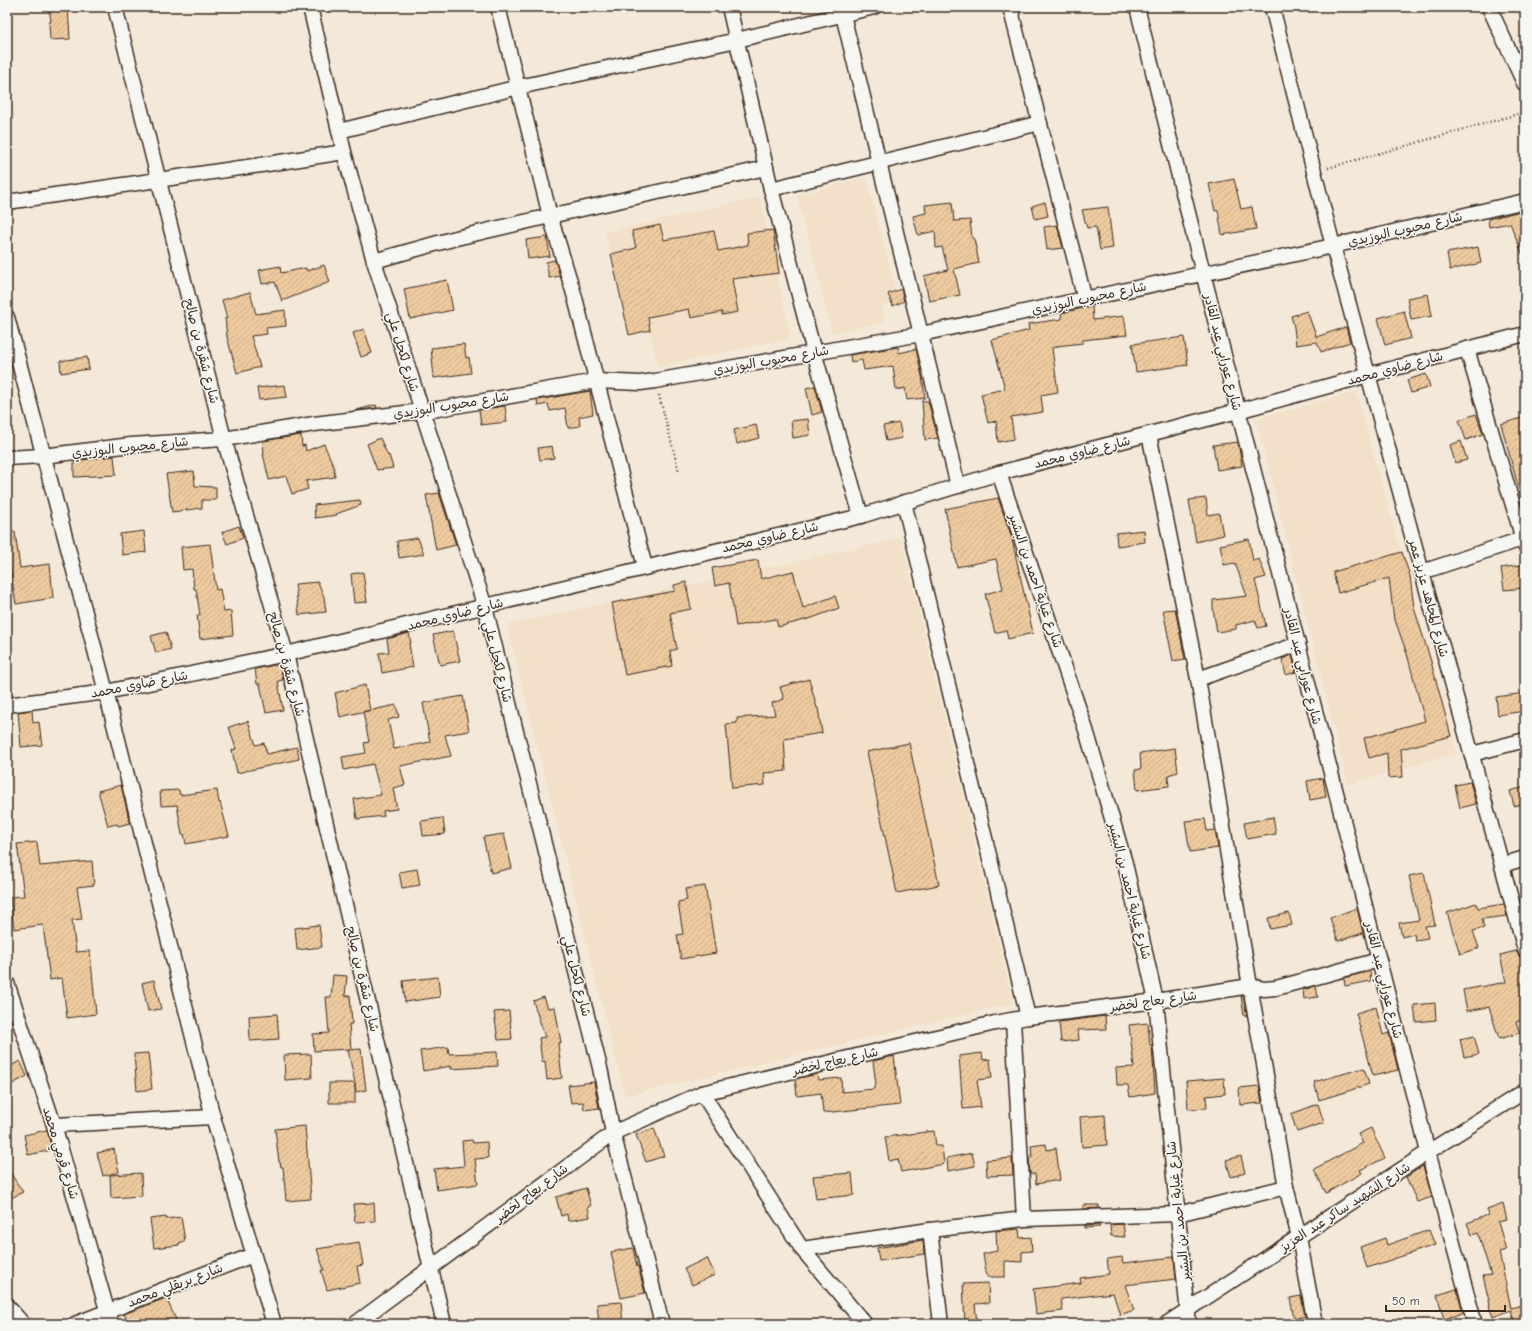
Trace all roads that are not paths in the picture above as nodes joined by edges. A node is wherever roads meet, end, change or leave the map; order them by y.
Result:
1 (115, 7) edge
2 (310, 7) edge
3 (498, 7) edge
4 (729, 7) edge
5 (874, 7) edge
6 (1010, 7) edge
7 (1137, 7) edge
8 (1272, 7) edge
9 (1489, 7) edge
10 (843, 15) junction
11 (737, 40) junction
12 (1525, 85) edge
13 (519, 87) junction
14 (1040, 123) junction
15 (339, 131) junction
16 (344, 152) junction
17 (879, 163) junction
18 (766, 168) junction
19 (158, 180) junction
20 (771, 189) junction
21 (1525, 201) edge
22 (7, 202) edge
23 (550, 216) junction
24 (1333, 246) junction
25 (374, 261) junction
26 (1203, 273) junction
27 (1085, 300) junction
28 (7, 316) edge
29 (921, 334) junction
30 (1525, 334) edge
31 (1467, 349) junction
32 (814, 352) junction
33 (1368, 375) junction
34 (596, 381) junction
35 (1238, 411) junction
36 (421, 412) junction
37 (1149, 434) junction
38 (224, 439) junction
39 (43, 456) junction
40 (7, 458) edge
41 (999, 473) junction
42 (958, 486) junction
43 (904, 502) junction
44 (862, 516) junction
45 (1524, 541) edge
46 (645, 567) junction
47 (1422, 572) junction
48 (485, 607) junction
49 (1298, 644) junction
50 (286, 654) junction
51 (1198, 679) junction
52 (106, 692) junction
53 (7, 705) edge
54 (1525, 740) edge
55 (1472, 754) junction
56 (1525, 858) edge
57 (1502, 865) junction
58 (1521, 920) edge
59 (1525, 950) edge
60 (1379, 960) junction
61 (7, 983) edge
62 (1250, 986) junction
63 (1156, 1001) junction
64 (1028, 1017) junction
65 (1013, 1020) junction
66 (1525, 1091) edge
67 (702, 1093) junction
68 (213, 1117) junction
69 (54, 1125) junction
70 (613, 1133) junction
71 (1428, 1152) junction
72 (1286, 1187) junction
73 (1178, 1214) junction
74 (1024, 1219) junction
75 (930, 1230) junction
76 (1299, 1237) junction
77 (802, 1249) junction
78 (253, 1255) junction
79 (432, 1267) junction
80 (7, 1306) edge
81 (1188, 1310) junction
82 (109, 1317) edge
83 (23, 1324) edge
84 (75, 1324) edge
85 (274, 1324) edge
86 (355, 1324) edge
87 (444, 1324) edge
88 (662, 1324) edge
89 (865, 1324) edge
90 (941, 1324) edge
91 (1166, 1324) edge
92 (1189, 1324) edge
93 (1315, 1324) edge
94 (1475, 1324) edge

1 - 19 street, شارع شقرة بن صالح
2 - 15 street, شارع لكحل علي
3 - 13 street
4 - 11 street
5 - 10 street
6 - 14 street
7 - 26 street, شارع عورابي عبد القادر
8 - 24 street, شارع المجاهد عزيز عمر
9 - 12 street
10 - 11 street
10 - 17 street
11 - 13 street
11 - 18 street
13 - 15 street
13 - 23 street
14 - 17 street
14 - 27 street
15 - 16 street, شارع لكحل علي
16 - 19 street
16 - 25 street, شارع لكحل علي
17 - 20 street
17 - 29 street
18 - 20 street
18 - 23 street
19 - 22 street
19 - 38 street, شارع شقرة بن صالح
20 - 32 street
21 - 24 street, شارع محبوب البوزيدي
23 - 25 street
23 - 34 street
24 - 26 street, شارع محبوب البوزيدي
24 - 33 street, شارع المجاهد عزيز عمر
25 - 36 street, شارع لكحل علي
26 - 27 street, شارع محبوب البوزيدي
26 - 35 street, شارع عورابي عبد القادر
27 - 29 street, شارع محبوب البوزيدي
28 - 39 street
29 - 32 street, شارع محبوب البوزيدي
29 - 42 street
30 - 31 street, شارع ضاوي محمد
31 - 33 street, شارع ضاوي محمد
31 - 45 street
32 - 34 street, شارع محبوب البوزيدي
32 - 44 street
33 - 35 street, شارع ضاوي محمد
33 - 47 street, شارع المجاهد عزيز عمر
34 - 36 street, شارع محبوب البوزيدي
34 - 46 street
35 - 37 street, شارع ضاوي محمد
35 - 49 street, شارع عورابي عبد القادر
36 - 38 street, شارع محبوب البوزيدي
36 - 48 street, شارع لكحل علي
37 - 41 street, شارع ضاوي محمد
37 - 51 street
38 - 39 street, شارع محبوب البوزيدي
38 - 50 street, شارع شقرة بن صالح
39 - 40 street, شارع محبوب البوزيدي
39 - 52 street
41 - 42 street, شارع ضاوي محمد
41 - 63 street, شارع غيابة احمد بن البشير
42 - 43 street, شارع ضاوي محمد
43 - 44 street, شارع ضاوي محمد
43 - 64 street
44 - 46 street, شارع ضاوي محمد
45 - 47 street
46 - 48 street, شارع ضاوي محمد
47 - 55 street, شارع المجاهد عزيز عمر
48 - 50 street, شارع ضاوي محمد
48 - 70 street, شارع لكحل علي
49 - 51 street
49 - 60 street, شارع عورابي عبد القادر
50 - 52 street, شارع ضاوي محمد
50 - 79 street, شارع شقرة بن صالح
51 - 62 street
52 - 53 street, شارع ضاوي محمد
52 - 68 street
54 - 55 street
55 - 57 street, شارع المجاهد عزيز عمر
56 - 57 street
57 - 58 street, شارع المجاهد عزيز عمر
58 - 59 street, شارع المجاهد عزيز عمر
60 - 62 street, شارع بعاج لخضر
60 - 71 street, شارع عورابي عبد القادر
61 - 69 street, شارع قرمي محمد
62 - 63 street, شارع بعاج لخضر
62 - 72 street
63 - 64 street, شارع بعاج لخضر
63 - 73 street, شارع غيابة احمد بن البشير
64 - 65 street, شارع بعاج لخضر
65 - 67 street, شارع بعاج لخضر
65 - 74 street
66 - 71 street, شارع الشهيد ساكر عبد العزيز
67 - 70 street, شارع بعاج لخضر
67 - 77 street
68 - 69 street
68 - 78 street
69 - 82 street, شارع قرمي محمد
70 - 79 street, شارع بعاج لخضر
70 - 88 street, شارع لكحل علي
71 - 76 street, شارع الشهيد ساكر عبد العزيز
71 - 94 street, شارع عورابي عبد القادر
72 - 73 street
72 - 76 street
73 - 74 street
73 - 81 street, شارع غيابة احمد بن البشير
74 - 75 street
75 - 77 street
75 - 90 street
76 - 81 street, شارع الشهيد ساكر عبد العزيز
76 - 93 street
77 - 89 street
78 - 82 street, شارع بريقلي محمد
78 - 85 street
79 - 86 street, شارع بعاج لخضر
79 - 87 street, شارع شقرة بن صالح
80 - 83 street
81 - 91 street, شارع الشهيد ساكر عبد العزيز
81 - 92 street, شارع غيابة احمد بن البشير
82 - 84 street, شارع بريقلي محمد

